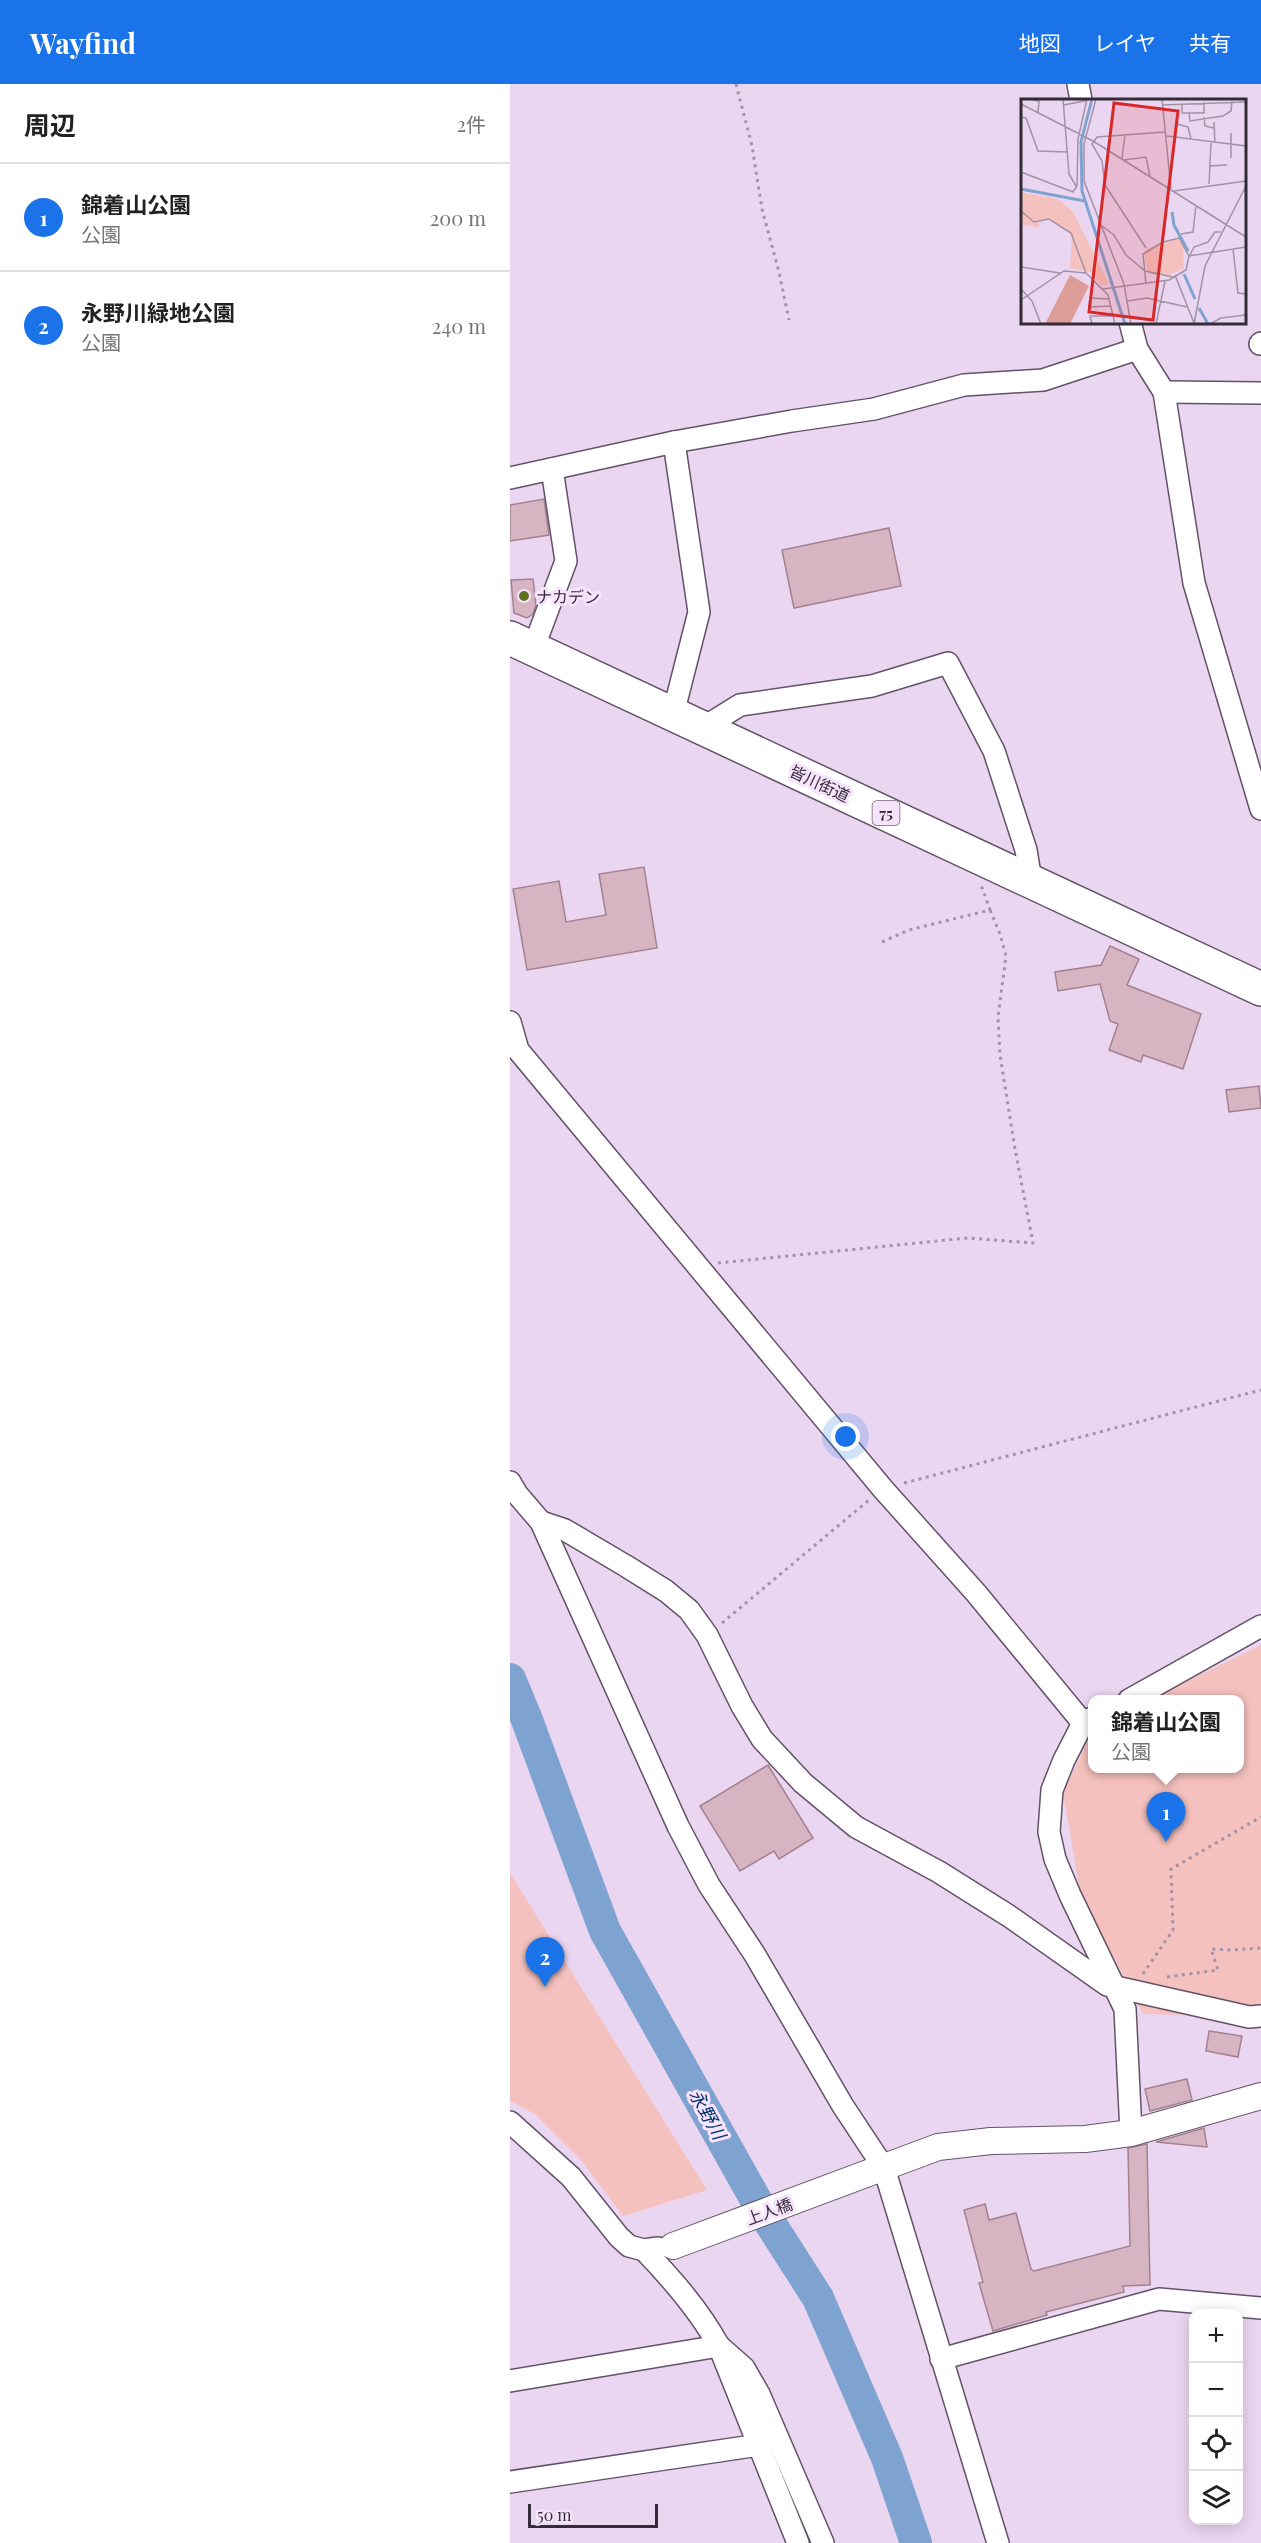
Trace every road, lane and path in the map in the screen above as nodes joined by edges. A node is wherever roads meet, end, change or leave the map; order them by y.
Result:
1 (736, 84) edge
2 (1078, 84) edge
3 (1081, 99) edge
4 (789, 320) dead end
5 (1131, 324) edge
6 (1137, 349) junction
7 (1164, 392) junction
8 (1261, 393) edge
9 (674, 442) junction
10 (552, 469) junction
11 (510, 478) edge
12 (521, 644) edge
13 (673, 714) junction
14 (703, 728) junction
15 (1260, 803) edge
16 (984, 859) junction
17 (1031, 881) junction
18 (990, 910) junction
19 (882, 942) dead end
20 (1261, 988) edge
21 (510, 1022) edge
22 (699, 1265) junction
23 (1261, 1390) edge
24 (510, 1482) edge
25 (884, 1489) junction
26 (541, 1522) junction
27 (1261, 1626) edge
28 (707, 1635) junction
29 (1138, 1695) edge
30 (1088, 1721) edge
31 (1261, 1817) edge
32 (1261, 1948) edge
33 (1161, 1978) dead end
34 (1117, 1989) junction
35 (1261, 2016) edge
36 (1261, 2096) edge
37 (510, 2122) edge
38 (1131, 2133) junction
39 (874, 2172) junction
40 (673, 2246) joint
41 (644, 2250) junction
42 (1261, 2308) edge
43 (719, 2346) junction
44 (941, 2359) junction
45 (510, 2381) edge
46 (759, 2445) junction
47 (510, 2482) edge
48 (798, 2543) edge
49 (824, 2543) edge
50 (998, 2543) edge

1 - 4 path
2 - 3 street
5 - 6 street
6 - 7 street
6 - 9 street
7 - 8 street
7 - 15 street
9 - 10 street
9 - 13 street
10 - 11 street
10 - 12 street
12 - 13 main road, 皆川街道 / 75
13 - 14 main road, 皆川街道 / 75
14 - 16 main road, 皆川街道 / 75
14 - 17 street
16 - 17 main road, 皆川街道 / 75
16 - 18 path
17 - 20 main road, 皆川街道 / 75
18 - 19 path
18 - 22 path
21 - 22 street
22 - 25 street
23 - 25 path
24 - 26 street
25 - 28 path
25 - 30 street
26 - 28 street
26 - 39 street
27 - 29 street
28 - 34 street
30 - 34 street
31 - 34 path
32 - 33 path
34 - 35 street
34 - 38 street
36 - 38 street, 上人橋
37 - 41 street
38 - 39 street, 上人橋
39 - 40 street, 上人橋
39 - 44 street
40 - 41 street
41 - 43 street
42 - 44 street
43 - 45 street
43 - 46 street
43 - 49 street
44 - 50 street
46 - 47 street
46 - 48 street

